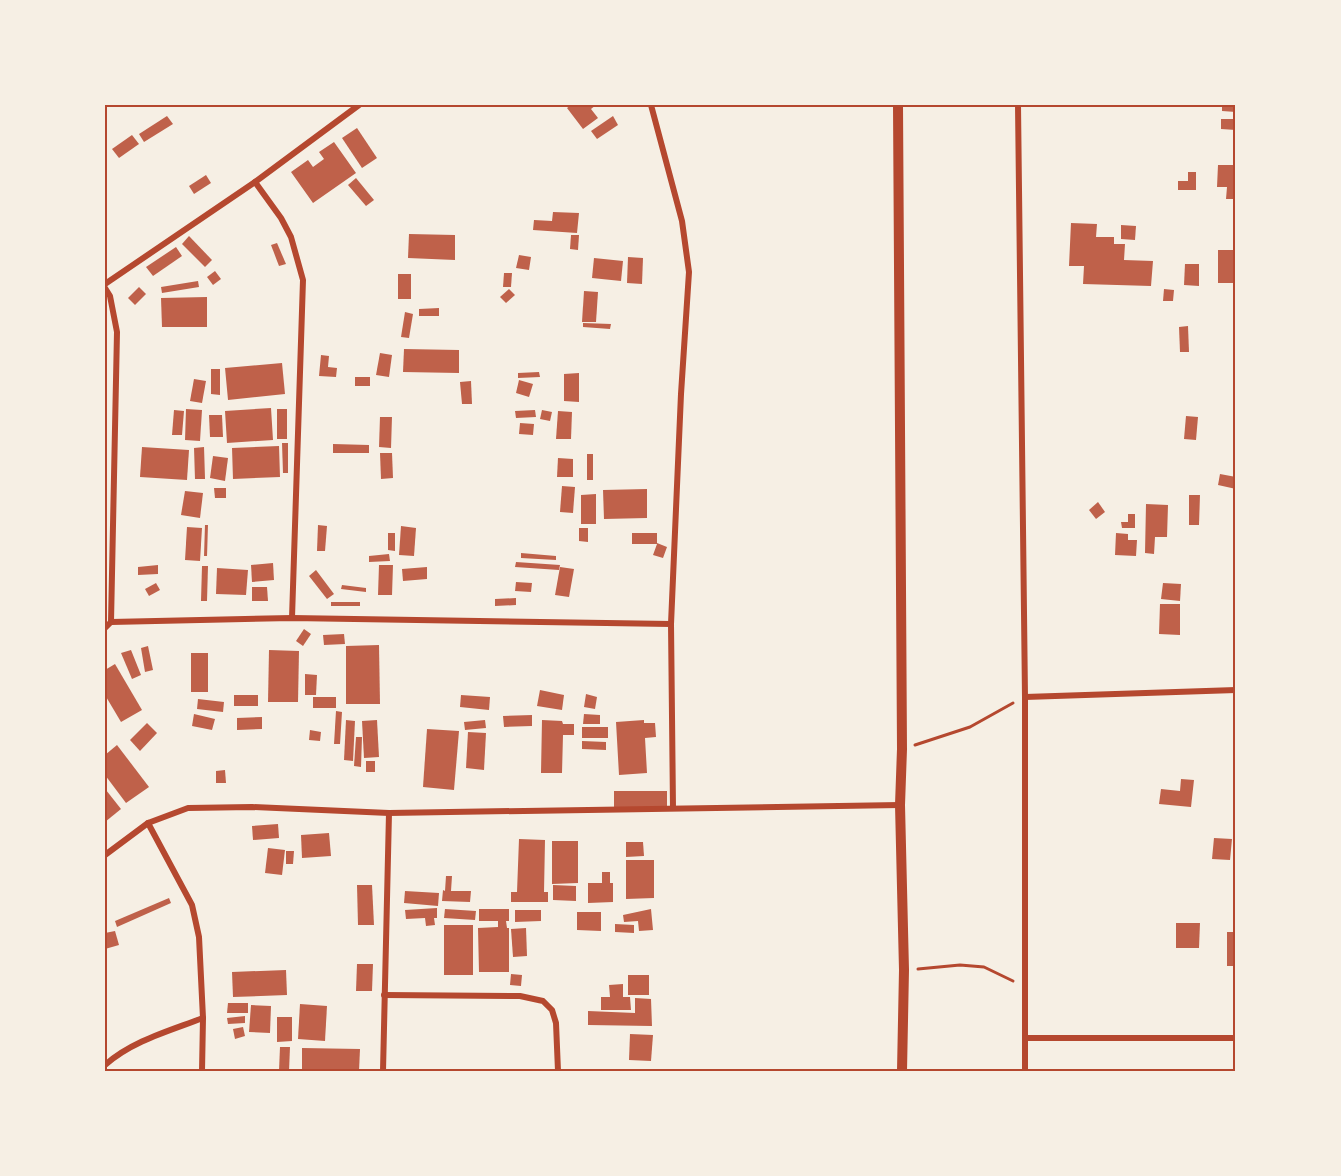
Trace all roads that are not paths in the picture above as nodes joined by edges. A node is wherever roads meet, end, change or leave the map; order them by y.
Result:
1 (359, 105) edge
2 (651, 105) edge
3 (898, 105) edge
4 (1018, 105) edge
5 (255, 182) junction
6 (105, 286) edge
7 (292, 618) junction
8 (111, 622) junction
9 (671, 624) junction
10 (105, 628) edge
11 (1236, 690) edge
12 (1025, 697) junction
13 (900, 805) junction
14 (673, 808) junction
15 (390, 813) junction
16 (148, 824) junction
17 (105, 855) edge
18 (384, 995) junction
19 (203, 1018) junction
20 (1024, 1038) junction
21 (1236, 1038) edge
22 (105, 1065) edge
23 (202, 1071) edge
24 (383, 1071) edge
25 (558, 1071) edge
26 (902, 1071) edge
27 (1025, 1071) edge

1 - 5 street
2 - 9 street
3 - 13 street
4 - 12 street
5 - 6 street
5 - 7 street
6 - 8 street
7 - 8 street
7 - 9 street
8 - 10 street
9 - 14 street
11 - 12 street
12 - 20 street
13 - 14 street
13 - 26 street
14 - 15 street
15 - 16 street
15 - 18 street
16 - 17 street
16 - 19 street
18 - 24 street
18 - 25 street
19 - 22 street
19 - 23 street
20 - 21 street
20 - 27 street

